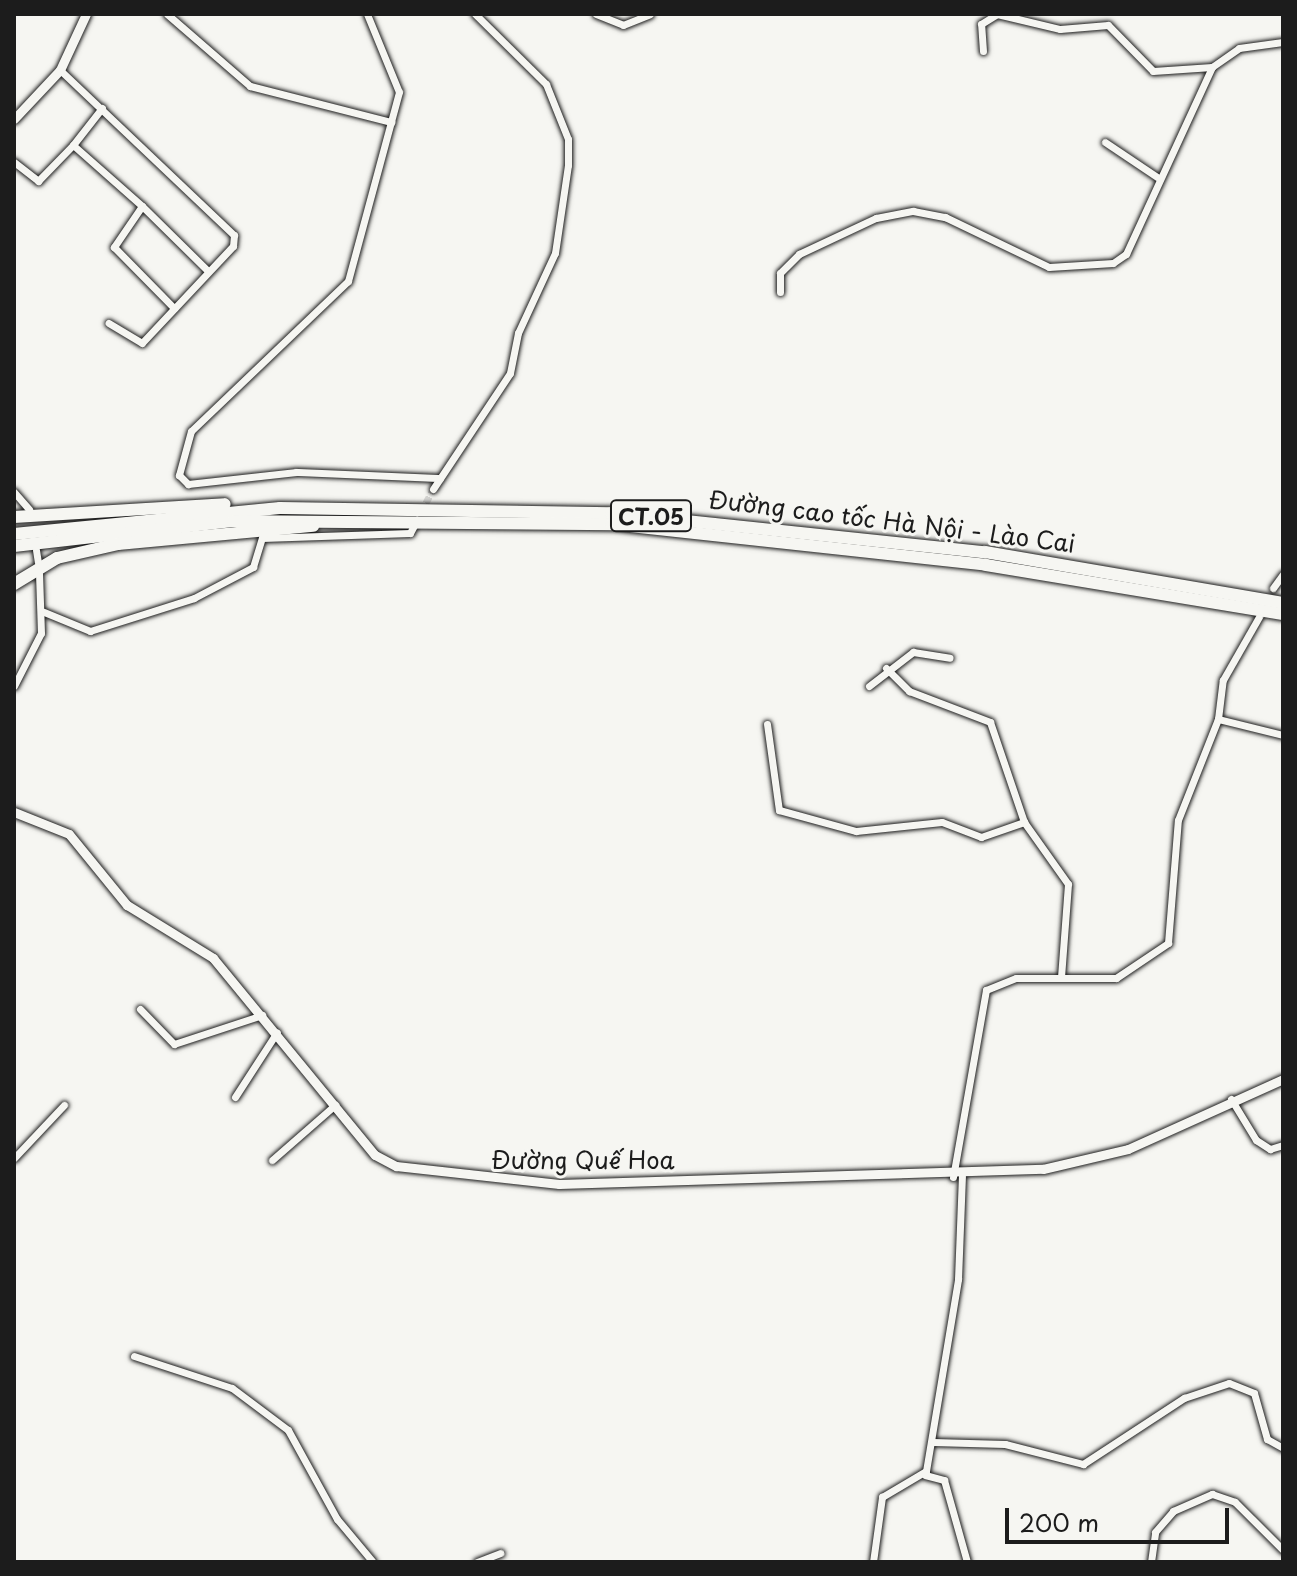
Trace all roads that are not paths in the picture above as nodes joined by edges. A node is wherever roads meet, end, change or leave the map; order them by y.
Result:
1 (86, 14) edge
2 (167, 14) edge
3 (367, 14) edge
4 (475, 14) edge
5 (597, 14) edge
6 (650, 14) edge
7 (1283, 42) edge
8 (983, 51) dead end
9 (1212, 67) junction
10 (60, 70) junction
11 (102, 108) junction
12 (14, 119) edge
13 (391, 122) junction
14 (1105, 142) dead end
15 (73, 145) junction
16 (14, 162) edge
17 (1157, 177) junction
18 (142, 206) junction
19 (208, 271) junction
20 (780, 292) dead end
21 (174, 308) junction
22 (109, 323) dead end
23 (440, 478) junction
24 (433, 489) tunnel mouth
25 (14, 492) edge
26 (280, 508) junction
27 (29, 509) dead end
28 (14, 517) edge
29 (365, 518) junction
30 (418, 518) tunnel mouth
31 (14, 534) edge
32 (14, 546) edge
33 (36, 550) dead end
34 (38, 562) dead end
35 (39, 573) dead end
36 (1283, 574) edge
37 (14, 584) edge
38 (1273, 588) dead end
39 (1283, 603) edge
40 (44, 612) junction
41 (1283, 614) edge
42 (1259, 617) dead end
43 (950, 658) dead end
44 (886, 668) junction
45 (14, 686) edge
46 (869, 686) dead end
47 (1218, 719) junction
48 (767, 724) dead end
49 (1283, 735) edge
50 (14, 812) edge
51 (1024, 822) junction
52 (1061, 978) junction
53 (140, 1009) dead end
54 (264, 1014) junction
55 (278, 1031) junction
56 (1283, 1079) edge
57 (235, 1097) dead end
58 (1231, 1099) junction
59 (64, 1105) dead end
60 (335, 1105) junction
61 (1283, 1145) edge
62 (14, 1158) edge
63 (272, 1160) dead end
64 (958, 1177) junction
65 (134, 1356) dead end
66 (933, 1442) junction
67 (1283, 1448) edge
68 (925, 1475) junction
69 (1283, 1550) edge
70 (500, 1553) dead end
71 (373, 1562) edge
72 (477, 1562) edge
73 (873, 1562) edge
74 (967, 1562) edge
75 (1151, 1562) edge

1 - 10 street
2 - 13 street
3 - 13 street
4 - 23 street
5 - 6 street
7 - 9 street
8 - 9 street
9 - 17 street
10 - 11 street
10 - 12 street
11 - 15 street
11 - 19 street
13 - 23 street
14 - 17 street
15 - 16 street
15 - 18 street
17 - 20 street
18 - 19 street
18 - 21 street
19 - 21 street
21 - 22 street
23 - 24 street
25 - 27 street
26 - 28 highway
26 - 31 highway, Đường cao tốc Hà Nội - Lào Cai / CT.05
26 - 39 highway, Đường cao tốc Hà Nội - Lào Cai / CT.05
29 - 32 highway, Đường cao tốc Hà Nội - Lào Cai / CT.05
29 - 37 highway
29 - 41 highway, Đường cao tốc Hà Nội - Lào Cai / CT.05
30 - 40 street
33 - 34 street
35 - 40 street
36 - 38 street
40 - 45 street
42 - 47 street
43 - 44 street
44 - 46 street
44 - 51 street
47 - 49 street
47 - 52 street
48 - 51 street
50 - 54 street, Đường Quế Hoa
51 - 52 street
52 - 64 street
53 - 54 street
54 - 55 street, Đường Quế Hoa
55 - 57 street
55 - 60 street, Đường Quế Hoa
56 - 58 street, Đường Quế Hoa
58 - 61 street
58 - 64 street, Đường Quế Hoa
59 - 62 street
60 - 63 street
60 - 64 street, Đường Quế Hoa
64 - 66 street
65 - 71 street
66 - 67 street
66 - 68 street
68 - 73 street
68 - 74 street
69 - 75 street
70 - 72 street

